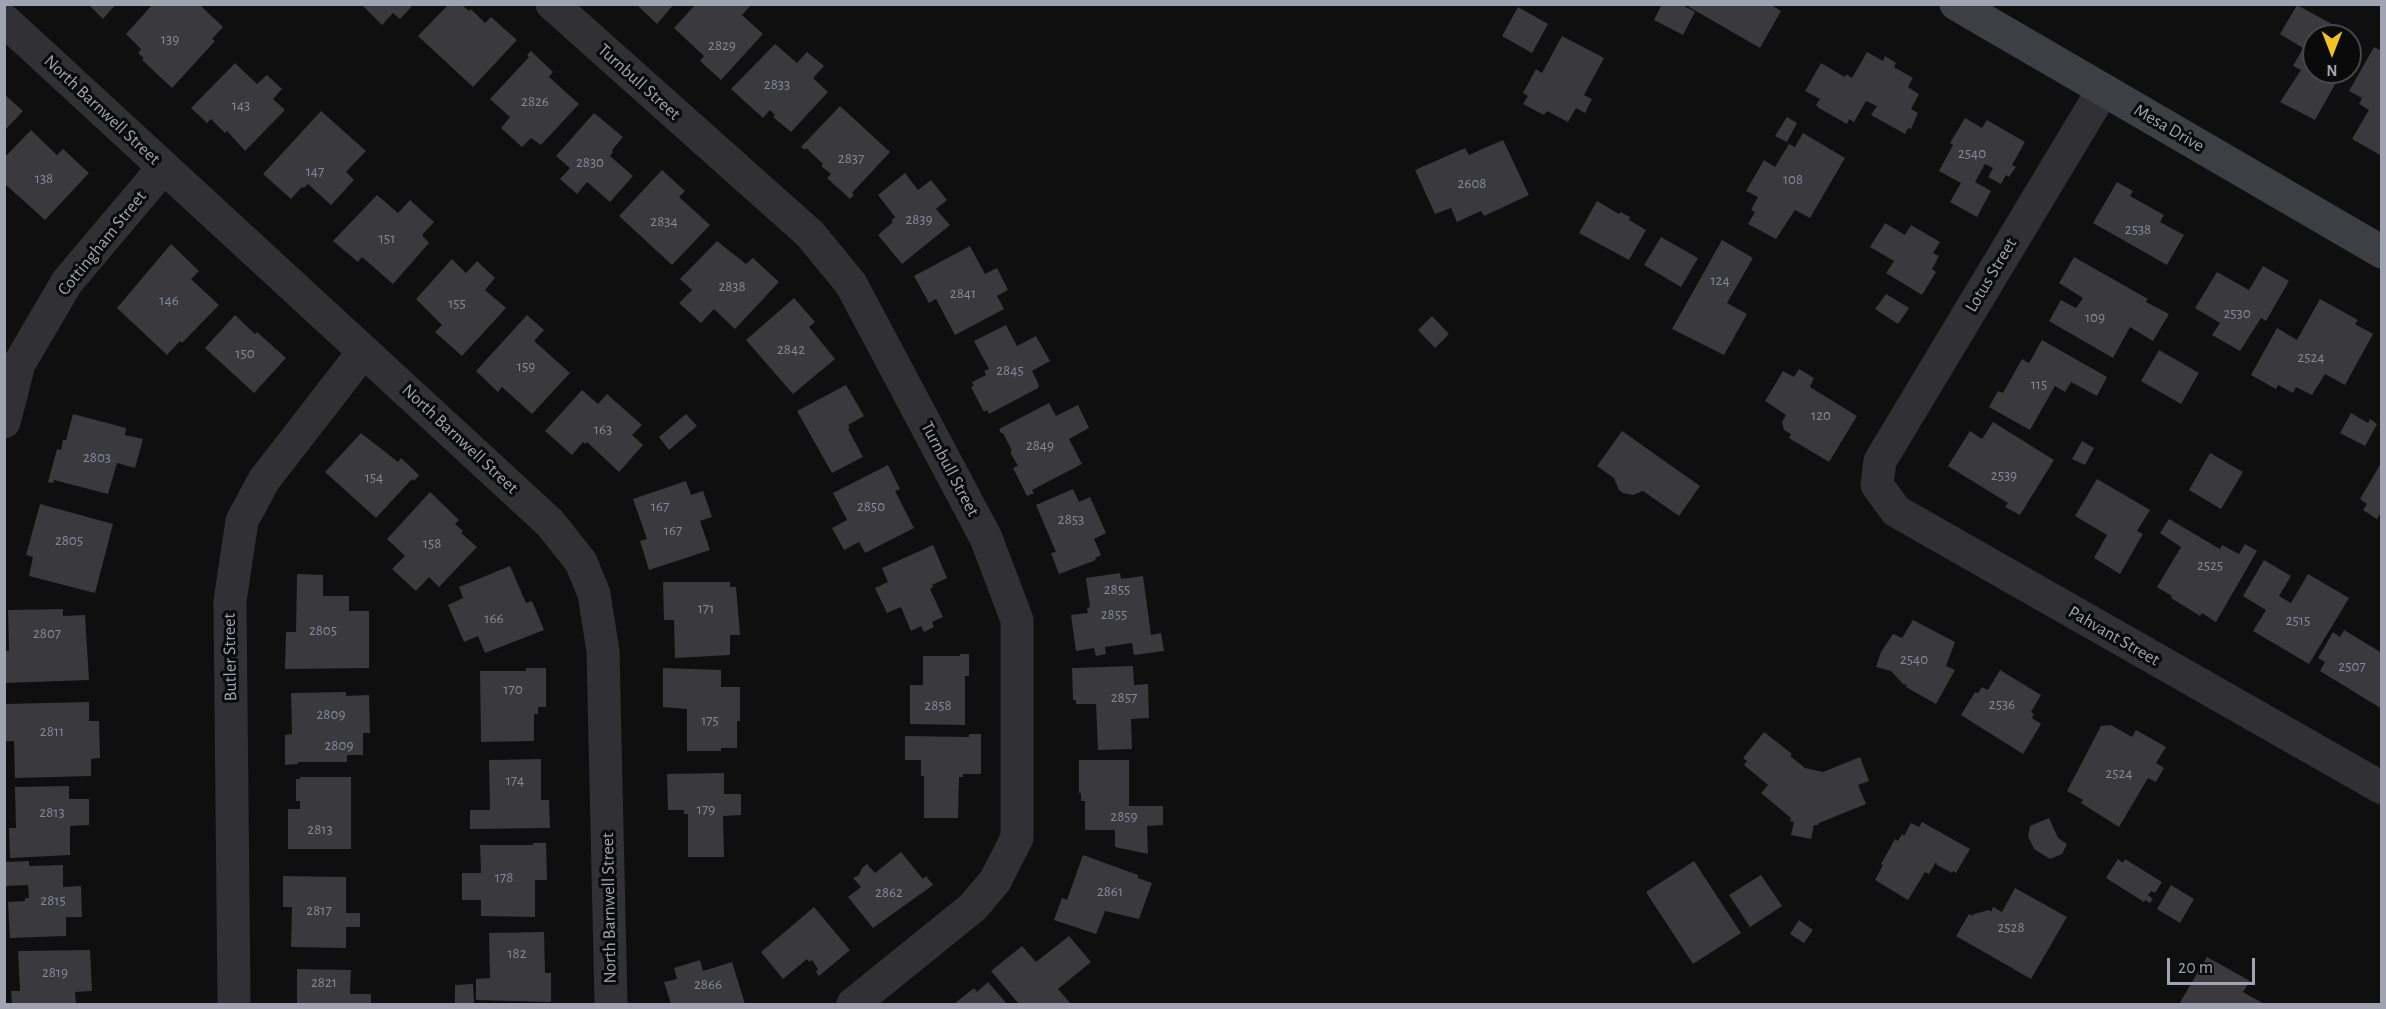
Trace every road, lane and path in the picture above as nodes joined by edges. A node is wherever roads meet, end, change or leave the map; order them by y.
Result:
1 (552, 4) edge
2 (1966, 7) edge
3 (4, 20) edge
4 (2103, 90) junction
5 (164, 166) junction
6 (2382, 252) edge
7 (364, 351) junction
8 (4, 422) edge
9 (1880, 461) joint
10 (2382, 789) edge
11 (234, 1005) edge
12 (611, 1005) edge
13 (853, 1005) edge

1 - 13 street, Turnbull Street
2 - 4 main road, Mesa Drive
3 - 5 street, North Barnwell Street
4 - 6 main road, Mesa Drive
4 - 9 street, Lotus Street
5 - 7 street, North Barnwell Street
5 - 8 street, Cottingham Street
7 - 11 street, Butler Street
7 - 12 street, North Barnwell Street
9 - 10 street, Pahvant Street

